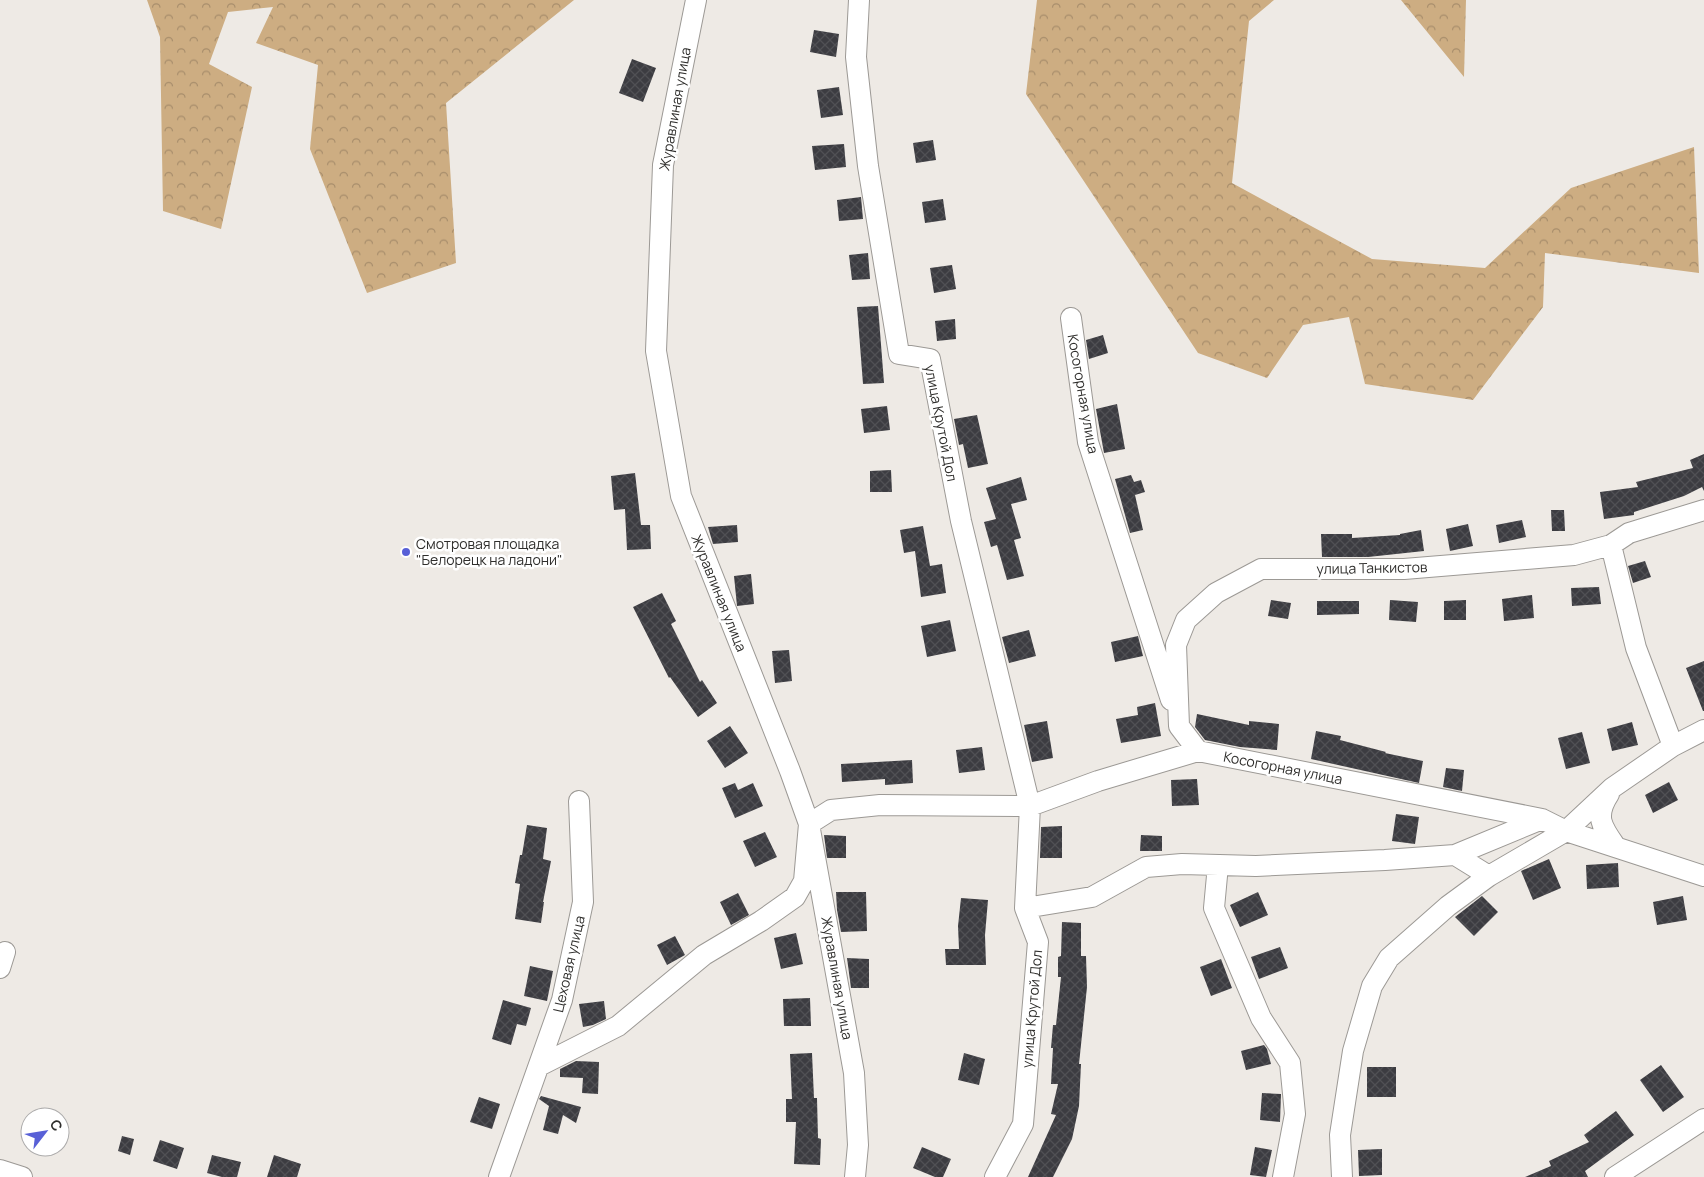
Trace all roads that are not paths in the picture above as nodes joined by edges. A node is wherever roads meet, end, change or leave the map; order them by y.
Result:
1 (696, 0) edge
2 (859, 0) edge
3 (1071, 318) dead end
4 (1704, 510) edge
5 (1611, 546) junction
6 (1179, 726) junction
7 (1704, 730) edge
8 (1673, 746) junction
9 (1198, 752) junction
10 (1612, 788) junction
11 (579, 801) dead end
12 (1030, 806) junction
13 (1542, 819) junction
14 (809, 824) junction
15 (1566, 831) junction
16 (1616, 847) junction
17 (1455, 855) junction
18 (1218, 865) junction
19 (1489, 876) junction
20 (1704, 876) edge
21 (1026, 908) junction
22 (539, 1066) junction
23 (1704, 1119) edge
24 (0, 1170) edge
25 (22, 1177) edge
26 (499, 1177) edge
27 (855, 1177) edge
28 (995, 1177) edge
29 (1284, 1177) edge
30 (1342, 1177) edge
31 (1616, 1177) edge

1 - 14 street, Журавлиная улица
2 - 12 street, улица Крутой Дол
3 - 6 street, Косогорная улица
4 - 5 street, улица Танкистов
5 - 6 street, улица Танкистов
5 - 8 street
6 - 9 street
7 - 8 street
8 - 10 street
9 - 12 street, Косогорная улица
9 - 13 street, Косогорная улица
10 - 15 street
10 - 16 street
11 - 22 street, Цеховая улица
12 - 14 street
12 - 21 street, улица Крутой Дол
13 - 15 street, Косогорная улица
13 - 17 street
14 - 22 street
14 - 27 street, Журавлиная улица
15 - 16 street, Косогорная улица
15 - 19 street
16 - 20 street, Косогорная улица
17 - 18 street
17 - 19 street
18 - 21 street
18 - 29 street
19 - 30 street
21 - 28 street, улица Крутой Дол
22 - 26 street, Цеховая улица
23 - 31 street
24 - 25 street

